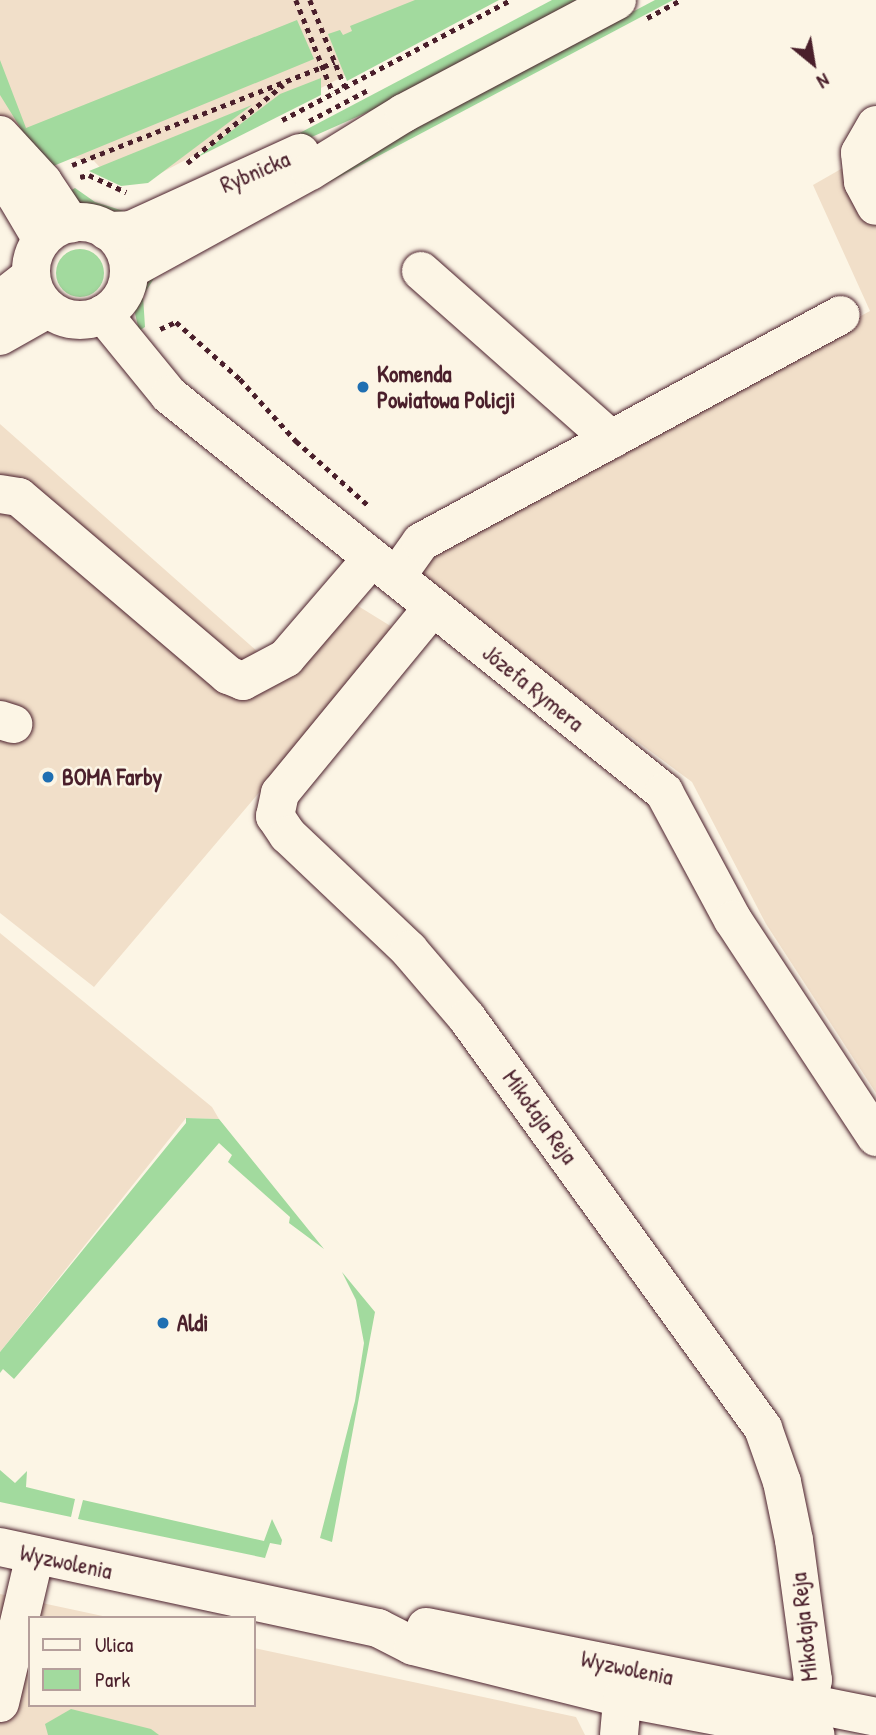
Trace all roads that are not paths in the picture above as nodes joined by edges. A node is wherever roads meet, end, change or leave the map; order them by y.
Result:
1 (625, 13) edge
2 (404, 113) junction
3 (876, 125) edge
4 (0, 137) edge
5 (59, 206) junction
6 (876, 206) edge
7 (107, 231) junction
8 (129, 270) junction
9 (421, 271) dead end
10 (40, 293) junction
11 (0, 300) edge
12 (103, 314) junction
13 (840, 315) dead end
14 (0, 336) edge
15 (611, 439) junction
16 (0, 494) edge
17 (384, 568) junction
18 (433, 607) junction
19 (876, 1137) edge
20 (18, 1551) edge
21 (379, 1628) junction
22 (0, 1703) edge
23 (656, 1705) edge
24 (621, 1717) edge
25 (876, 1717) edge
26 (812, 1720) edge

1 - 2 street, Rybnicka
2 - 7 street, Rybnicka
2 - 8 street, Rybnicka
3 - 6 street
4 - 5 street
5 - 7 street
5 - 10 street
7 - 8 street
8 - 12 street
9 - 15 street
10 - 11 street
10 - 12 street
10 - 14 street
12 - 17 street, Józefa Rymera
13 - 15 street
15 - 17 street
16 - 17 street
17 - 18 street, Józefa Rymera
18 - 19 street, Józefa Rymera
18 - 26 street, Mikołaja Reja
20 - 21 street, Wyzwolenia
20 - 22 street
21 - 23 street, Wyzwolenia
21 - 24 street, Wyzwolenia
23 - 24 street
23 - 26 street, Wyzwolenia
25 - 26 street, Wyzwolenia

